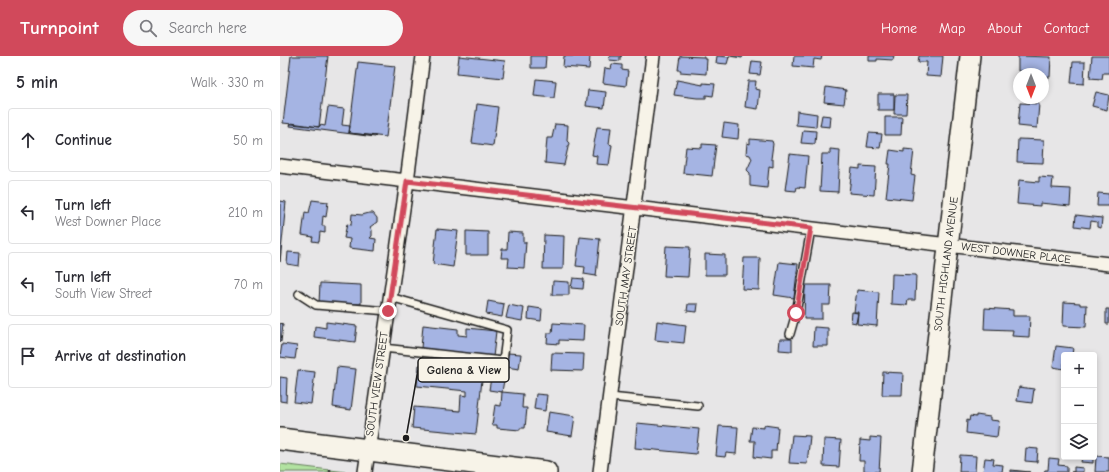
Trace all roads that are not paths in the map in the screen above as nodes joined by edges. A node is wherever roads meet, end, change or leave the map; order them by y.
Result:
1 (423, 56) edge
2 (653, 56) edge
3 (970, 56) edge
4 (280, 166) edge
5 (407, 181) junction
6 (635, 208) junction
7 (811, 228) junction
8 (948, 245) junction
9 (1109, 264) edge
10 (299, 294) dead end
11 (390, 298) junction
12 (388, 311) junction
13 (790, 334) dead end
14 (383, 348) junction
15 (610, 397) junction
16 (698, 406) dead end
17 (280, 439) edge
18 (368, 450) junction
19 (476, 468) edge
20 (365, 472) edge
21 (546, 472) edge
22 (600, 472) edge
23 (922, 472) edge

1 - 5 street, SOUTH VIEW STREET
2 - 6 street, SOUTH MAY STREET
3 - 8 street, SOUTH HIGHLAND AVENUE
4 - 5 street, WEST DOWNER PLACE
5 - 6 street, WEST DOWNER PLACE
5 - 11 street, SOUTH VIEW STREET
6 - 7 street, WEST DOWNER PLACE
6 - 15 street, SOUTH MAY STREET
7 - 8 street, WEST DOWNER PLACE
7 - 13 lane
8 - 9 street, WEST DOWNER PLACE
8 - 23 street, SOUTH HIGHLAND AVENUE
10 - 12 lane
11 - 12 street, SOUTH VIEW STREET
11 - 14 lane
12 - 14 street, SOUTH VIEW STREET
14 - 18 street, SOUTH VIEW STREET
15 - 16 lane
15 - 22 street, SOUTH MAY STREET
17 - 18 main road
18 - 19 main road
18 - 20 street, SOUTH VIEW STREET
19 - 21 main road

